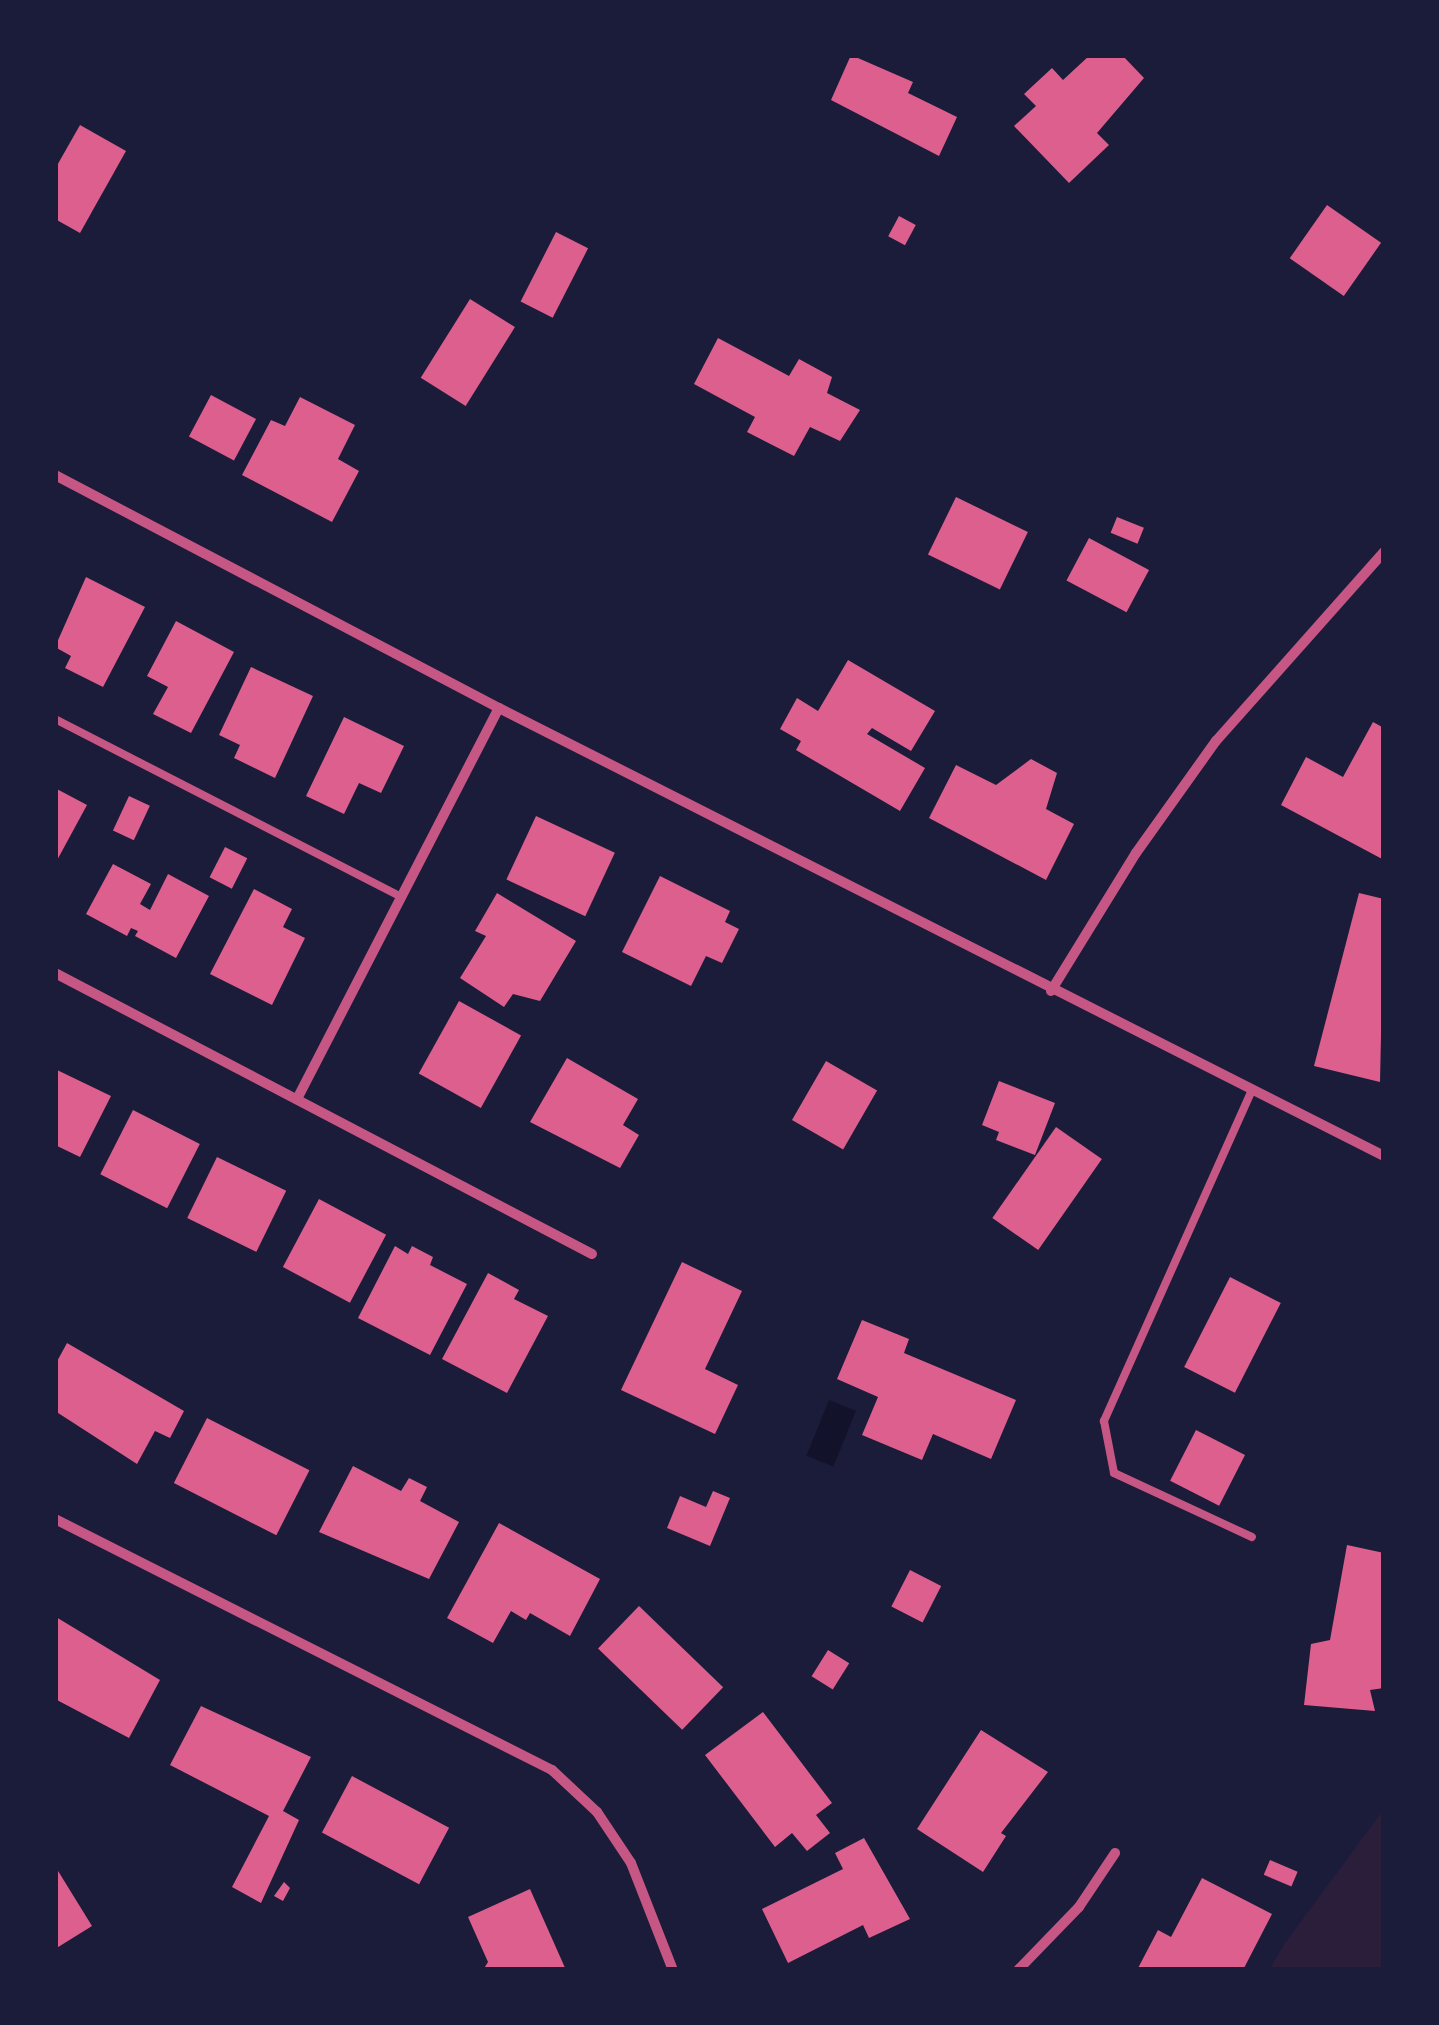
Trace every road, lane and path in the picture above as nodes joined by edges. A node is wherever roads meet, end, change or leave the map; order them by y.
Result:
1 (55, 475) edge
2 (1384, 552) edge
3 (499, 708) junction
4 (55, 719) edge
5 (402, 897) junction
6 (55, 973) edge
7 (1052, 991) junction
8 (1252, 1090) junction
9 (296, 1099) junction
10 (1384, 1156) edge
11 (592, 1254) dead end
12 (55, 1520) edge
13 (1252, 1538) dead end
14 (1115, 1854) dead end
15 (674, 1970) edge
16 (1018, 1970) edge

1 - 3 street
2 - 7 street
3 - 5 street
3 - 7 street
4 - 5 lane
5 - 9 street
6 - 9 street
7 - 8 street
8 - 10 street
8 - 13 lane
9 - 11 street
12 - 15 street
14 - 16 street

